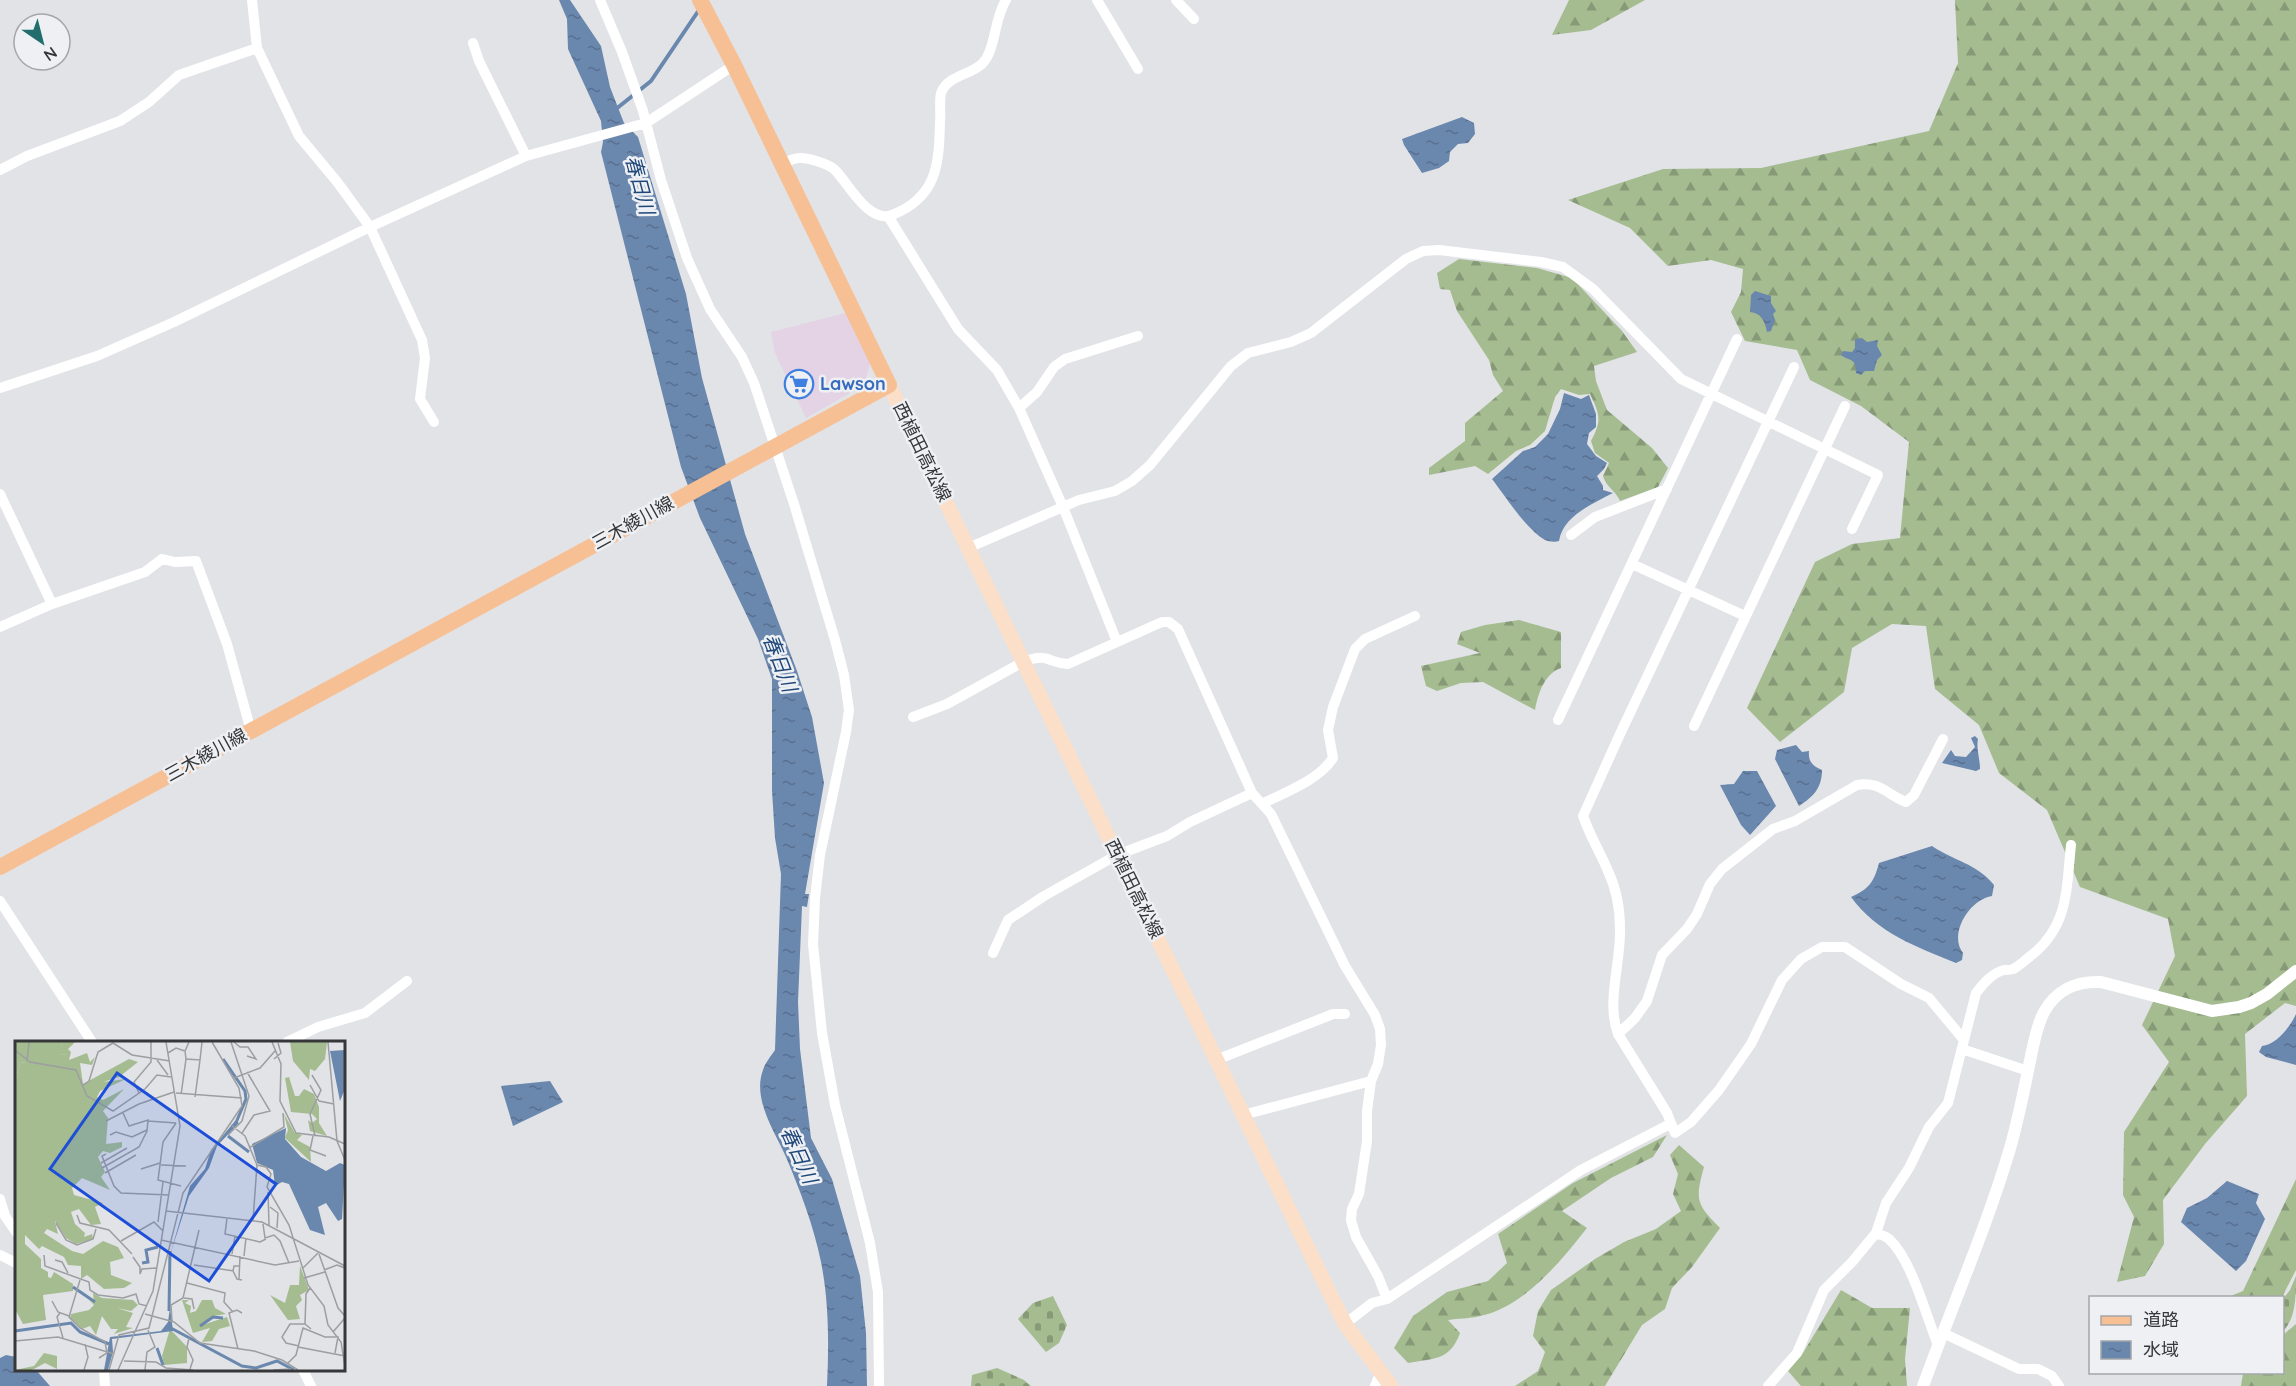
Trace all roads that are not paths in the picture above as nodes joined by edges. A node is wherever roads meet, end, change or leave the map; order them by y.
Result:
1 (252, 0) edge
2 (600, 0) edge
3 (1006, 0) edge
4 (1097, 0) edge
5 (1176, 0) edge
6 (704, 7) edge
7 (1194, 19) dead end
8 (473, 43) dead end
9 (257, 48) junction
10 (734, 65) junction
11 (1138, 69) dead end
12 (644, 124) junction
13 (526, 156) junction
14 (782, 163) junction
15 (0, 170) edge
16 (888, 216) junction
17 (370, 227) junction
18 (1138, 336) dead end
19 (1737, 339) dead end
20 (1794, 367) dead end
21 (889, 385) junction
22 (0, 388) edge
23 (1711, 394) junction
24 (1845, 406) dead end
25 (1019, 408) junction
26 (434, 422) dead end
27 (1768, 422) junction
28 (774, 446) junction
29 (1824, 449) junction
30 (1667, 489) junction
31 (0, 494) edge
32 (1062, 507) junction
33 (1852, 529) dead end
34 (1571, 535) dead end
35 (968, 548) junction
36 (1632, 564) junction
37 (1688, 590) junction
38 (52, 604) junction
39 (1415, 616) dead end
40 (1745, 616) junction
41 (0, 627) edge
42 (1117, 642) junction
43 (1023, 662) junction
44 (913, 717) dead end
45 (1558, 720) dead end
46 (1694, 726) dead end
47 (251, 731) junction
48 (1943, 739) dead end
49 (1252, 793) junction
50 (1262, 804) junction
51 (2070, 845) dead end
52 (1117, 855) junction
53 (0, 867) edge
54 (0, 901) edge
55 (993, 953) dead end
56 (2296, 971) edge
57 (407, 981) dead end
58 (1345, 1014) dead end
59 (1618, 1034) junction
60 (92, 1041) edge
61 (290, 1041) edge
62 (1963, 1045) junction
63 (1216, 1060) junction
64 (2028, 1071) junction
65 (1371, 1081) junction
66 (1243, 1116) junction
67 (1670, 1125) junction
68 (0, 1199) edge
69 (15, 1231) edge
70 (1876, 1233) junction
71 (0, 1255) edge
72 (15, 1262) edge
73 (1387, 1299) junction
74 (1345, 1324) junction
75 (1940, 1339) junction
76 (104, 1371) edge
77 (304, 1371) edge
78 (1378, 1380) edge
79 (105, 1386) edge
80 (311, 1386) edge
81 (879, 1386) edge
82 (1391, 1386) edge
83 (1768, 1386) edge
84 (1923, 1386) edge
85 (2059, 1386) edge

1 - 9 street
2 - 12 street
3 - 16 street
4 - 11 street
5 - 7 street
6 - 10 main road
8 - 13 street
9 - 15 street
9 - 17 street
10 - 12 street
10 - 14 main road
12 - 13 street
12 - 28 street
13 - 17 street
14 - 16 street
14 - 21 main road
16 - 25 street
17 - 22 street
17 - 26 street
18 - 25 street
19 - 23 street
20 - 27 street
21 - 28 main road, 三木綾川線
21 - 35 main road, 西植田高松線
23 - 27 street
23 - 30 street
23 - 32 street
24 - 29 street
25 - 32 street
27 - 29 street
27 - 37 street
28 - 47 main road, 三木綾川線
28 - 81 street
29 - 33 street
29 - 40 street
30 - 34 street
30 - 36 street
31 - 38 street
32 - 35 street
32 - 42 street
35 - 43 main road, 西植田高松線
36 - 37 street
36 - 45 street
37 - 40 street
37 - 59 street
38 - 41 street
38 - 47 street
39 - 50 street
40 - 46 street
42 - 43 street
42 - 49 street
43 - 44 street
43 - 52 main road, 西植田高松線
47 - 53 main road, 三木綾川線
48 - 59 street
49 - 50 street
49 - 52 street
50 - 65 street
51 - 62 street
52 - 55 street
52 - 63 main road, 西植田高松線
54 - 60 street
56 - 64 street
57 - 61 street
58 - 63 street
59 - 67 street
62 - 64 street
62 - 67 street
62 - 70 street
63 - 66 main road, 西植田高松線
64 - 75 street
65 - 66 street
65 - 73 street
66 - 74 main road, 西植田高松線
67 - 73 street
68 - 69 street
70 - 75 street
70 - 83 street
71 - 72 street
73 - 74 street
74 - 78 main road, 西植田高松線
75 - 84 street
75 - 85 street
76 - 79 street
77 - 80 street
78 - 82 main road, 西植田高松線

